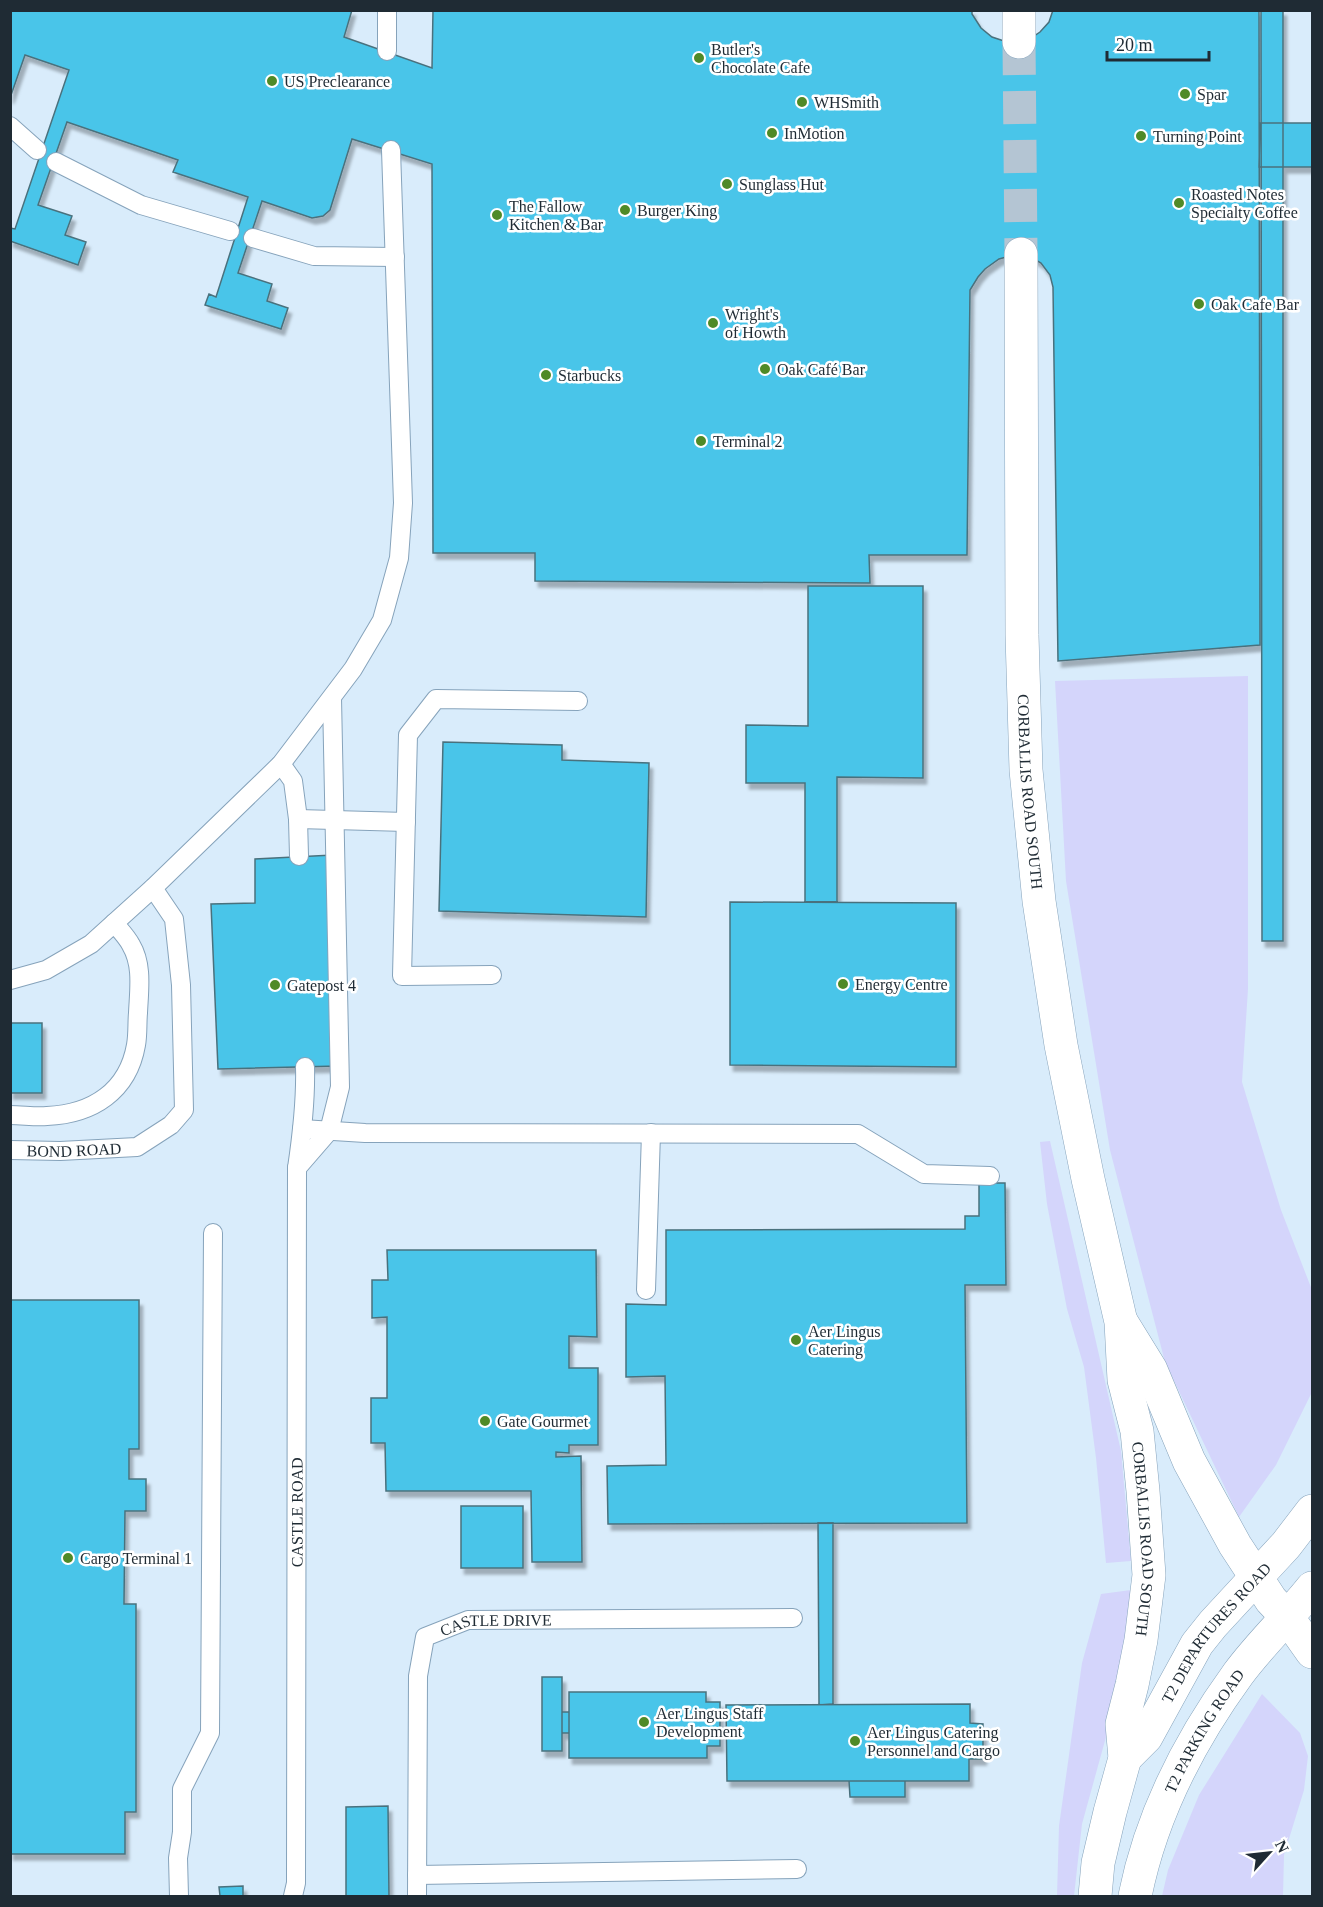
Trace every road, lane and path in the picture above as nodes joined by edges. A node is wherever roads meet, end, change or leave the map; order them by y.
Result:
1 (387, 10) edge
2 (387, 51) dead end
3 (10, 126) edge
4 (37, 150) dead end
5 (391, 150) dead end
6 (56, 162) dead end
7 (230, 231) dead end
8 (253, 238) dead end
9 (1021, 254) tunnel mouth
10 (395, 257) junction
11 (332, 698) junction
12 (578, 701) dead end
13 (281, 764) junction
14 (298, 819) junction
15 (334, 820) junction
16 (406, 822) junction
17 (299, 856) dead end
18 (153, 888) junction
19 (114, 923) junction
20 (492, 975) dead end
21 (10, 980) edge
22 (304, 1067) dead end
23 (10, 1114) edge
24 (303, 1129) junction
25 (329, 1131) junction
26 (651, 1133) junction
27 (10, 1150) edge
28 (297, 1168) junction
29 (990, 1176) dead end
30 (213, 1233) dead end
31 (646, 1290) dead end
32 (1121, 1322) junction
33 (1312, 1511) edge
34 (1256, 1578) junction
35 (1312, 1588) edge
36 (793, 1618) dead end
37 (1288, 1618) junction
38 (1312, 1652) edge
39 (1125, 1758) junction
40 (797, 1869) dead end
41 (417, 1875) junction
42 (179, 1896) edge
43 (293, 1896) edge
44 (417, 1896) edge
45 (1095, 1896) edge
46 (1135, 1896) edge

1 - 2 lane
3 - 4 lane
5 - 10 lane
6 - 7 lane
8 - 10 lane
9 - 32 street, CORBALLIS ROAD SOUTH
10 - 11 lane
11 - 13 lane
11 - 15 lane
12 - 16 lane
13 - 14 lane
13 - 18 lane
14 - 15 lane
14 - 17 lane
15 - 16 lane
15 - 25 lane
16 - 20 lane
18 - 19 lane
18 - 27 lane, BOND ROAD
19 - 21 lane
19 - 23 lane
22 - 24 lane, CASTLE ROAD
24 - 25 lane
24 - 28 lane, CASTLE ROAD
25 - 26 lane
25 - 28 lane
26 - 29 lane
26 - 31 lane
28 - 43 lane, CASTLE ROAD
30 - 42 lane
32 - 34 street, CORBALLIS ROAD SOUTH
32 - 39 street, CORBALLIS ROAD SOUTH
33 - 34 street, T2 DEPARTURES ROAD
34 - 37 street, CORBALLIS ROAD SOUTH
34 - 39 street, T2 DEPARTURES ROAD
35 - 37 street, T2 PARKING ROAD
36 - 41 lane, CASTLE DRIVE
37 - 38 street, CORBALLIS ROAD SOUTH
37 - 46 street, T2 PARKING ROAD
39 - 45 street, CORBALLIS ROAD SOUTH
40 - 41 lane
41 - 44 lane, CASTLE DRIVE

